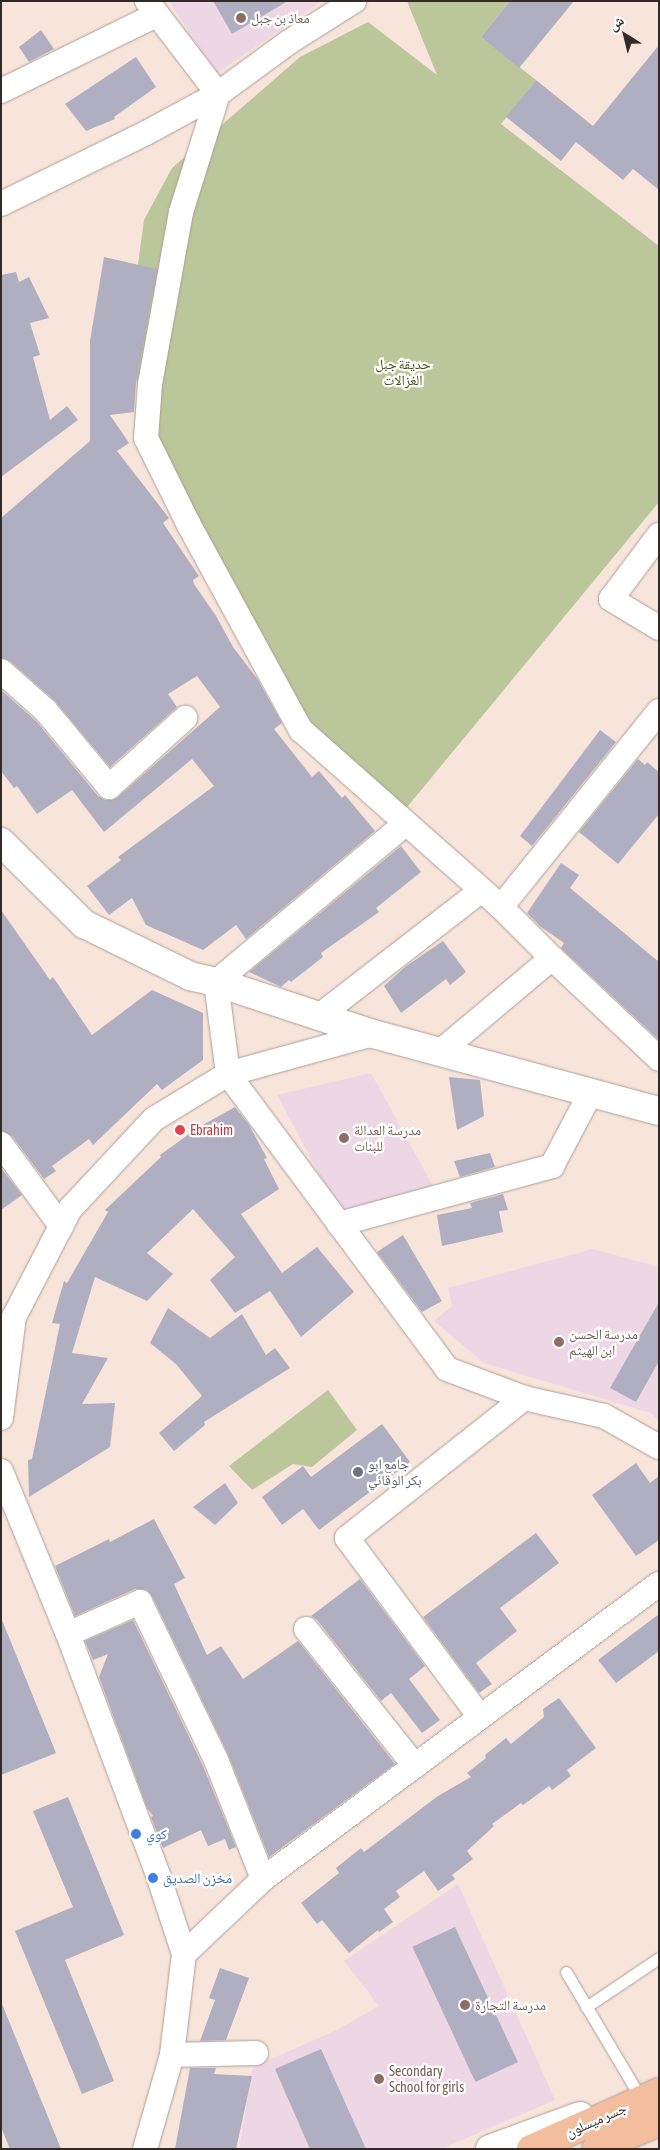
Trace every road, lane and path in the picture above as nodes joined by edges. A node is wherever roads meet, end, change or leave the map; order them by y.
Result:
1 (354, 1) edge
2 (152, 8) edge
3 (1, 91) edge
4 (218, 94) junction
5 (1, 204) edge
6 (659, 535) edge
7 (659, 628) edge
8 (1, 671) edge
9 (659, 711) edge
10 (186, 718) dead end
11 (405, 824) junction
12 (1, 842) edge
13 (482, 890) junction
14 (501, 906) junction
15 (552, 958) junction
16 (216, 982) junction
17 (318, 1016) junction
18 (373, 1034) junction
19 (655, 1049) edge
20 (440, 1052) junction
21 (228, 1074) junction
22 (591, 1092) junction
23 (659, 1110) edge
24 (1, 1144) edge
25 (339, 1224) junction
26 (61, 1226) junction
27 (524, 1398) junction
28 (1, 1418) edge
29 (659, 1447) edge
30 (1, 1471) edge
31 (659, 1584) edge
32 (306, 1629) dead end
33 (68, 1634) junction
34 (480, 1717) junction
35 (415, 1766) junction
36 (263, 1879) junction
37 (184, 1954) junction
38 (659, 1958) edge
39 (566, 1972) dead end
40 (586, 2007) junction
41 (256, 2054) dead end
42 (172, 2055) junction
43 (644, 2099) edge
44 (655, 2124) edge
45 (145, 2149) edge
46 (490, 2149) edge
47 (531, 2149) edge
48 (596, 2149) edge
49 (614, 2149) edge

1 - 4 street
2 - 3 street
2 - 4 street
4 - 5 street
4 - 11 street
6 - 7 street
8 - 10 street
9 - 14 street
11 - 13 street
11 - 16 street
12 - 16 main road
13 - 14 street
13 - 17 street
14 - 15 street
15 - 19 street
15 - 20 street
16 - 17 main road
16 - 21 street
17 - 18 main road
18 - 20 main road
18 - 21 street
20 - 22 main road
21 - 25 street
21 - 26 street
22 - 23 main road
22 - 25 street
24 - 26 street
25 - 27 street
26 - 28 street
27 - 29 street
27 - 34 street
30 - 33 street
31 - 34 street
32 - 35 street
33 - 36 street
33 - 37 street
34 - 35 street
35 - 36 street
36 - 37 street
37 - 42 street
38 - 40 lane
39 - 40 lane
40 - 43 lane
41 - 42 street
42 - 45 street
43 - 46 main road
43 - 47 main road, جسر ميسلون
44 - 48 main road, جسر ميسلون
44 - 49 main road

